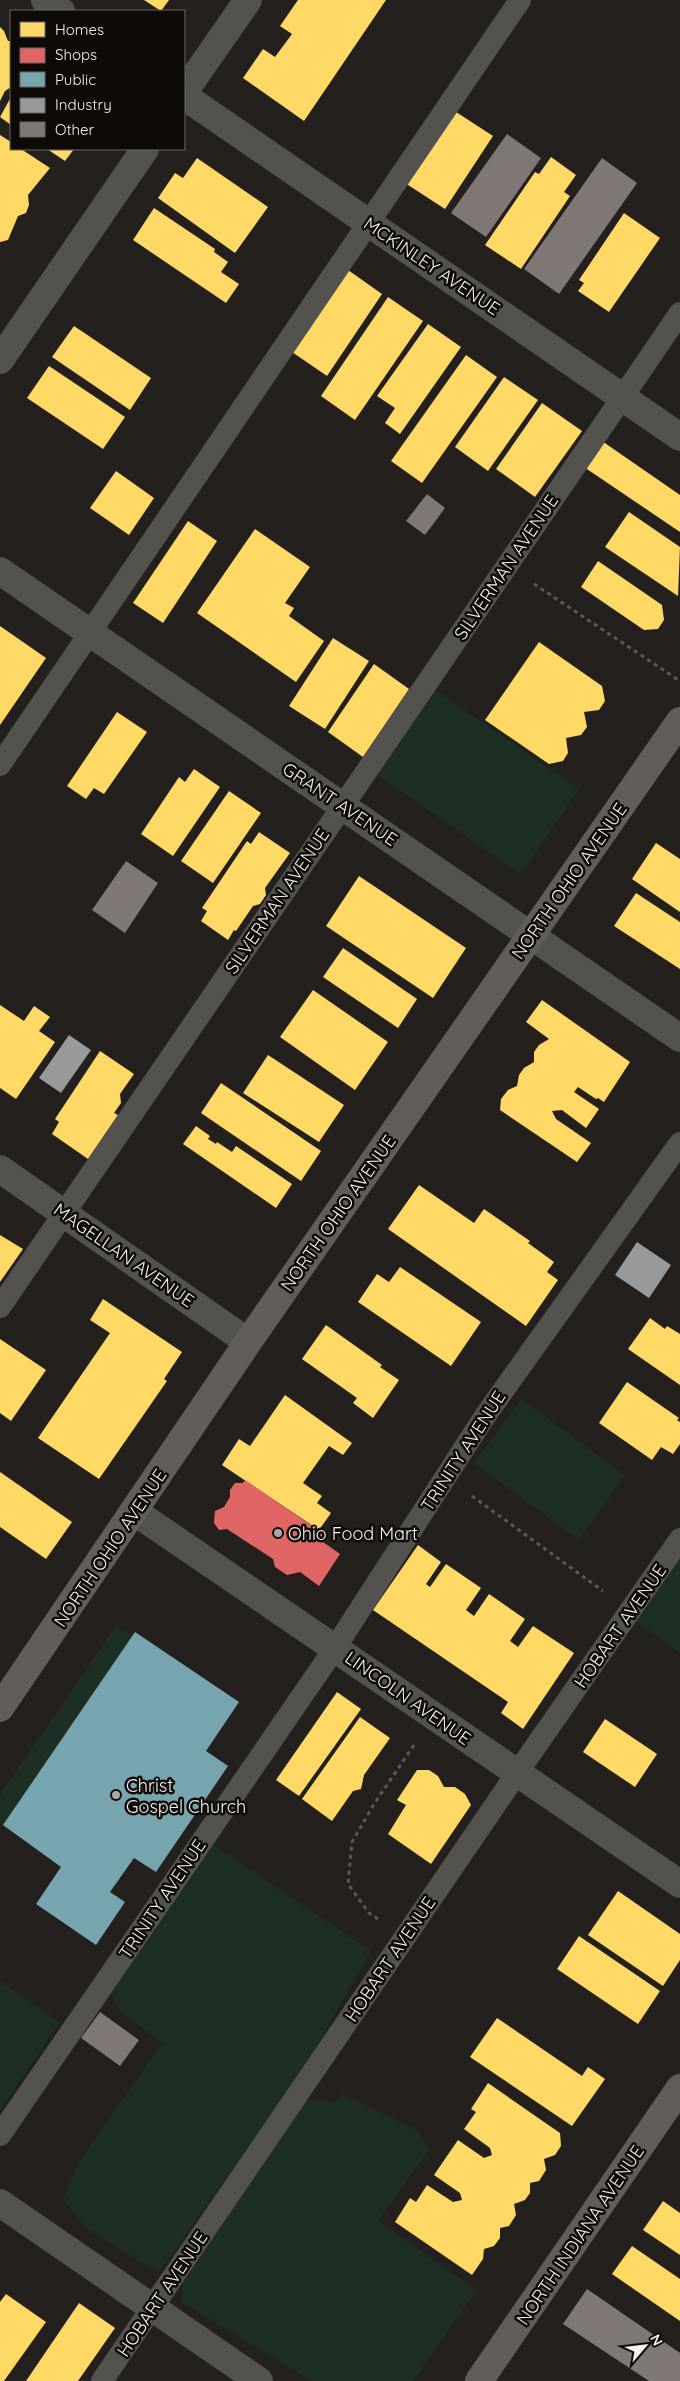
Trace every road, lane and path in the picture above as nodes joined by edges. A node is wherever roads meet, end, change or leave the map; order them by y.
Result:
1 (45, 0) edge
2 (248, 0) edge
3 (520, 0) edge
4 (60, 10) edge
5 (185, 93) edge
6 (185, 95) edge
7 (144, 150) edge
8 (368, 222) junction
9 (680, 313) edge
10 (0, 360) edge
11 (622, 397) junction
12 (680, 437) edge
13 (506, 565) junction
14 (0, 571) edge
15 (92, 634) junction
16 (680, 681) edge
17 (680, 721) edge
18 (0, 765) edge
19 (342, 806) junction
20 (532, 936) junction
21 (680, 1038) edge
22 (680, 1143) edge
23 (0, 1169) edge
24 (65, 1214) junction
25 (0, 1307) edge
26 (248, 1342) junction
27 (446, 1476) junction
28 (135, 1512) junction
29 (680, 1539) edge
30 (630, 1611) junction
31 (335, 1648) junction
32 (0, 1708) edge
33 (434, 1716) junction
34 (517, 1773) junction
35 (680, 1884) edge
36 (404, 1940) junction
37 (680, 2088) edge
38 (0, 2135) edge
39 (0, 2203) edge
40 (152, 2308) junction
41 (102, 2381) edge
42 (259, 2381) edge
43 (479, 2381) edge

1 - 4 street
2 - 5 street
3 - 8 lane
6 - 8 street, MCKINLEY AVENUE
7 - 10 street
8 - 11 street, MCKINLEY AVENUE
8 - 15 lane
9 - 11 lane, SILVERMAN AVENUE
11 - 12 street, MCKINLEY AVENUE
11 - 13 lane, SILVERMAN AVENUE
13 - 16 path
13 - 19 lane, SILVERMAN AVENUE
14 - 15 street, GRANT AVENUE
15 - 18 lane
15 - 19 street, GRANT AVENUE
17 - 20 street, NORTH OHIO AVENUE
19 - 20 street, GRANT AVENUE
19 - 24 lane, SILVERMAN AVENUE
20 - 21 street, GRANT AVENUE
20 - 26 street, NORTH OHIO AVENUE
22 - 27 lane, TRINITY AVENUE
23 - 24 street, MAGELLAN AVENUE
24 - 25 lane, SILVERMAN AVENUE
24 - 26 street, MAGELLAN AVENUE
26 - 28 street, NORTH OHIO AVENUE
27 - 30 path
27 - 31 lane, TRINITY AVENUE
28 - 31 street, LINCOLN AVENUE
28 - 32 street, NORTH OHIO AVENUE
29 - 30 lane, HOBART AVENUE
30 - 34 lane, HOBART AVENUE
31 - 33 street, LINCOLN AVENUE
31 - 38 lane, TRINITY AVENUE
33 - 34 street, LINCOLN AVENUE
33 - 36 path
34 - 35 street, LINCOLN AVENUE
34 - 36 lane, HOBART AVENUE
36 - 40 lane, HOBART AVENUE
37 - 43 street, NORTH INDIANA AVENUE
39 - 40 street
40 - 41 lane, HOBART AVENUE
40 - 42 street

